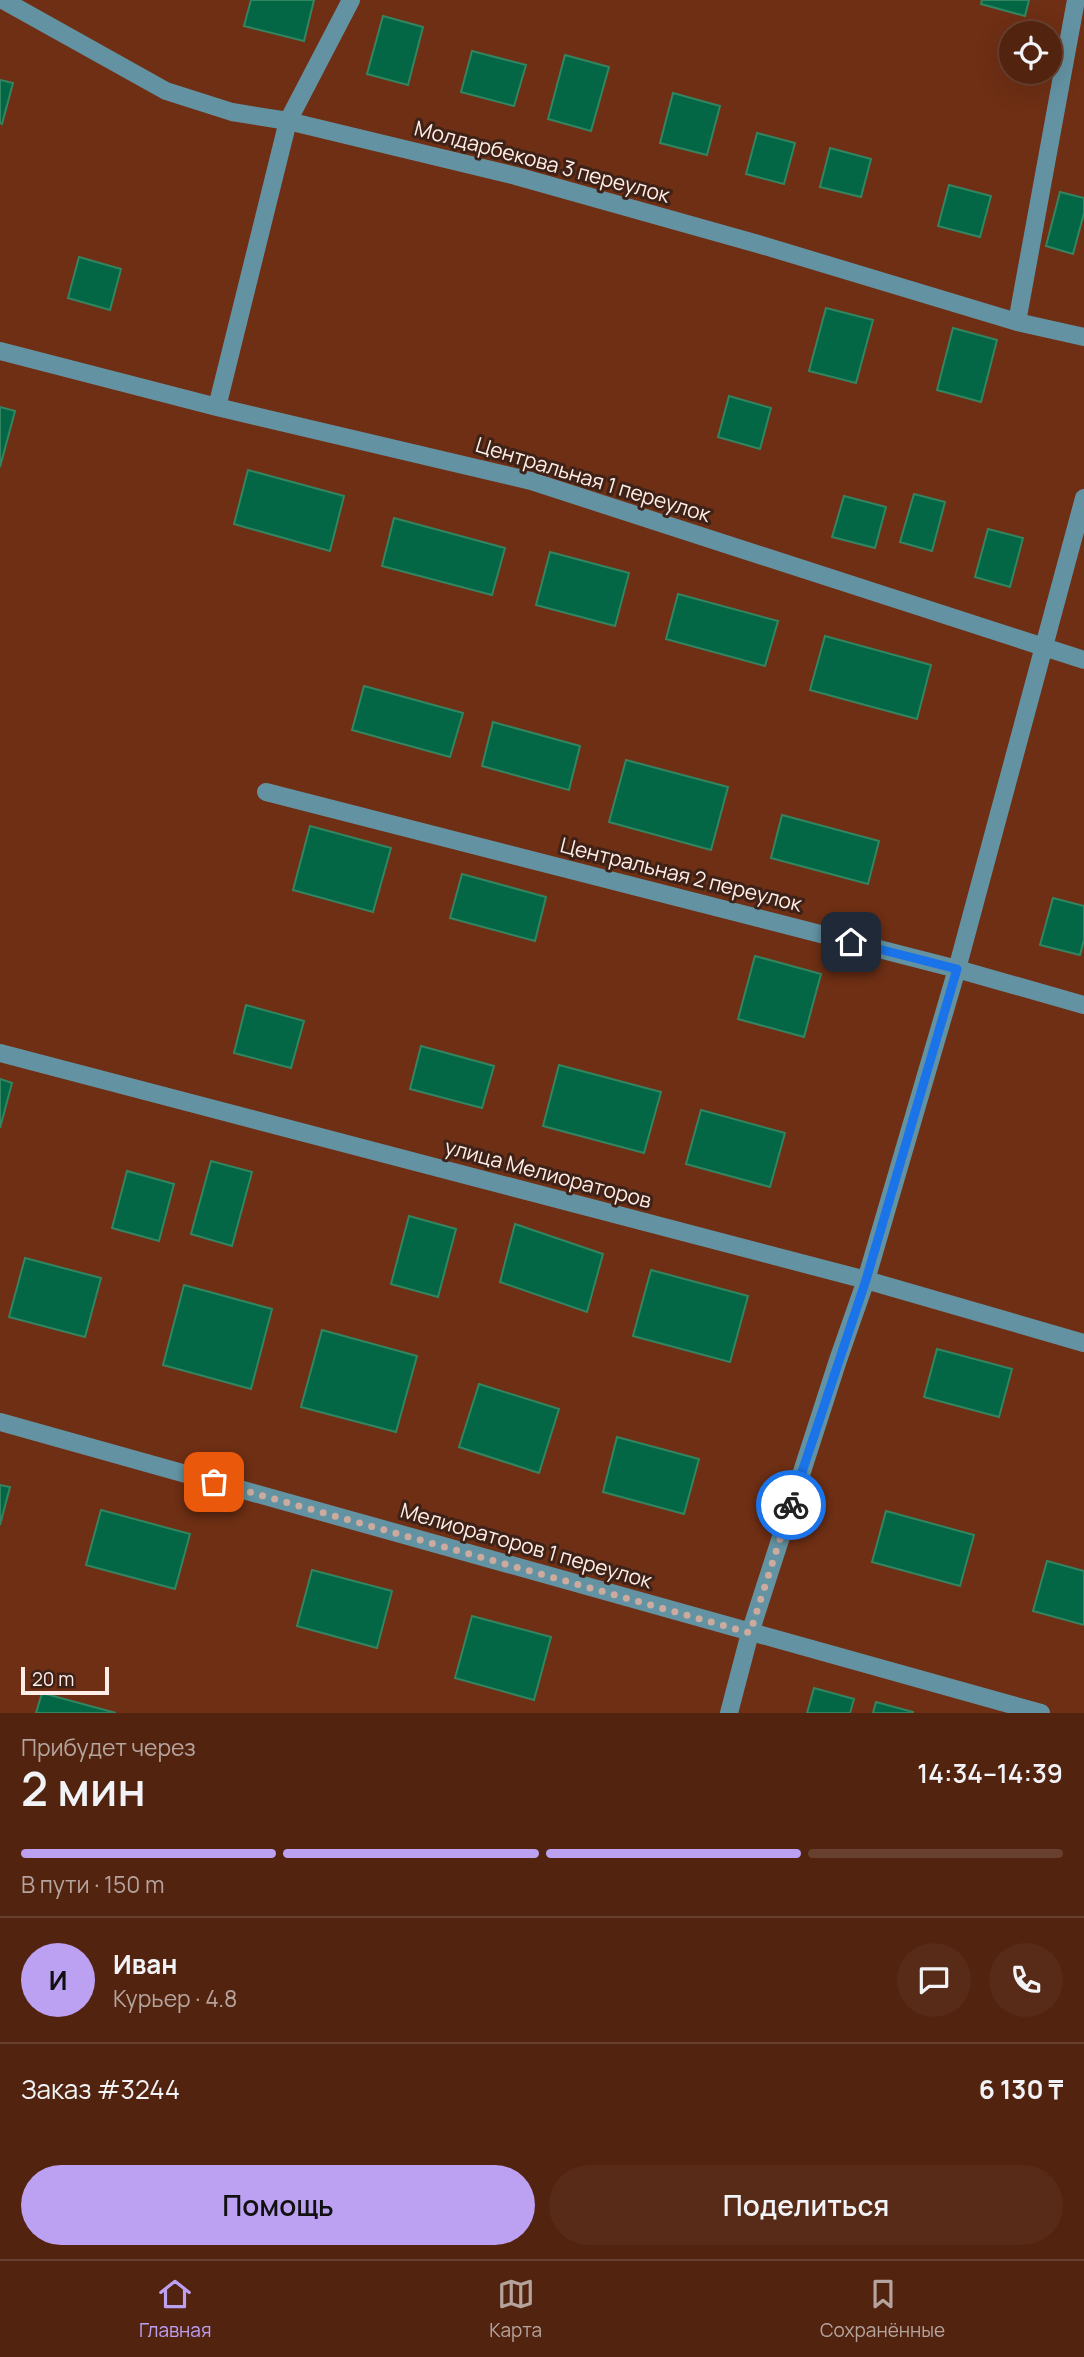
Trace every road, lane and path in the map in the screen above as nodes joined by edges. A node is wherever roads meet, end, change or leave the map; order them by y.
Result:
1 (3, 0) edge
2 (351, 0) edge
3 (1076, 0) edge
4 (288, 121) junction
5 (1017, 322) junction
6 (1084, 337) edge
7 (0, 351) edge
8 (217, 407) junction
9 (1084, 498) edge
10 (1043, 647) junction
11 (1084, 660) edge
12 (266, 792) dead end
13 (957, 969) junction
14 (1084, 1004) edge
15 (0, 1053) edge
16 (866, 1280) junction
17 (1084, 1343) edge
18 (0, 1422) edge
19 (750, 1633) junction
20 (729, 1713) edge
21 (1041, 1713) edge

1 - 4 street, Молдарбекова 3 переулок
2 - 4 street
3 - 5 street
4 - 5 street, Молдарбекова 3 переулок
4 - 8 street
5 - 6 street, Молдарбекова 3 переулок
7 - 8 street, Центральная 1 переулок
8 - 10 street, Центральная 1 переулок
9 - 10 street
10 - 11 street, Центральная 1 переулок
10 - 13 street
12 - 13 street, Центральная 2 переулок
13 - 14 street, Центральная 2 переулок
13 - 16 street
15 - 16 street, улица Мелиораторов
16 - 17 street, улица Мелиораторов
16 - 19 street
18 - 19 street, Мелиораторов 1 переулок
19 - 20 street
19 - 21 street, Мелиораторов 1 переулок

